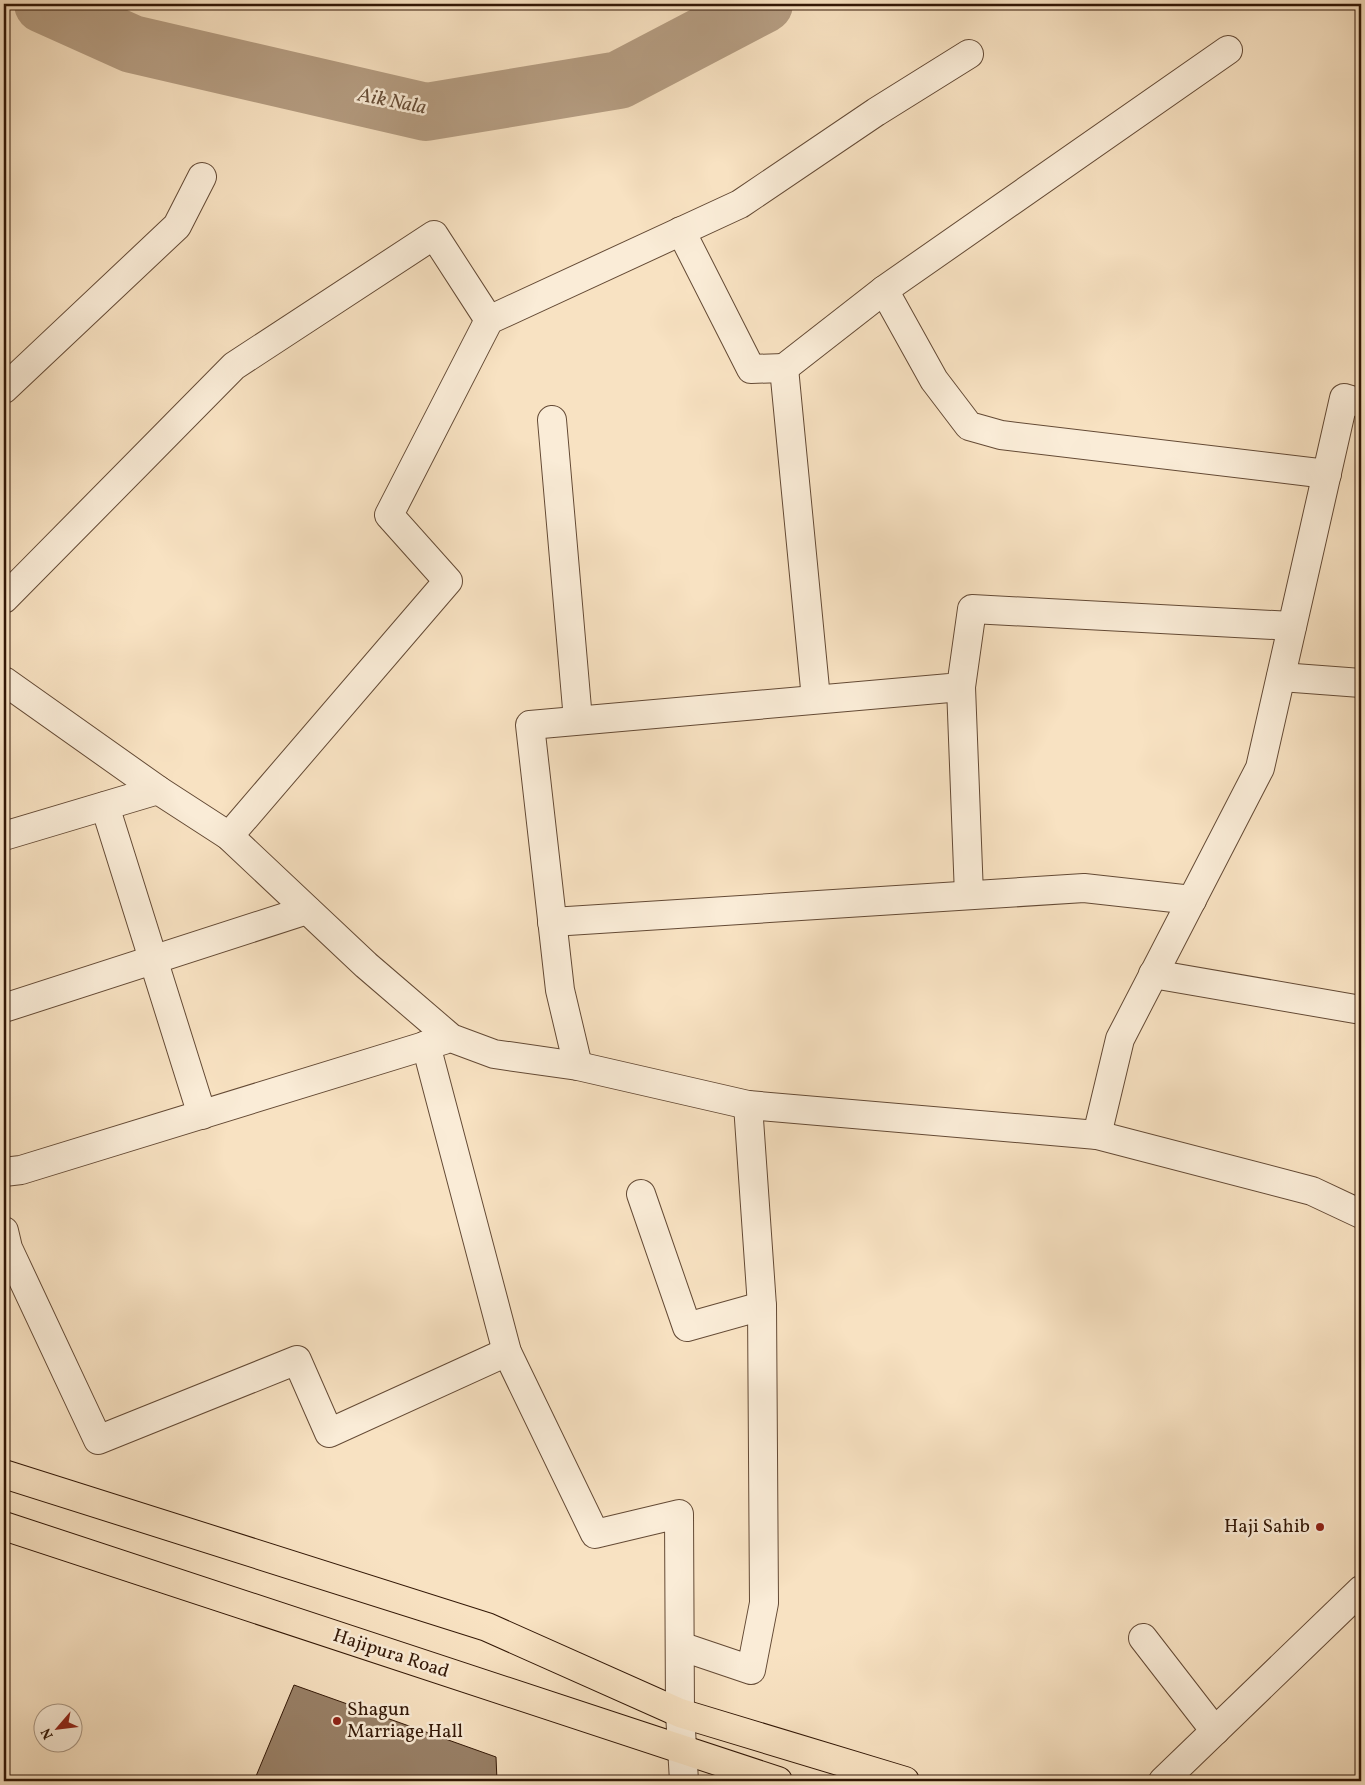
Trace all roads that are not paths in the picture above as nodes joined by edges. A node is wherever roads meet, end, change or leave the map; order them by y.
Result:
1 (1228, 50) dead end
2 (968, 54) dead end
3 (202, 177) dead end
4 (682, 231) junction
5 (884, 290) junction
6 (488, 320) junction
7 (784, 368) junction
8 (4, 389) edge
9 (1352, 401) edge
10 (552, 420) dead end
11 (1327, 474) junction
12 (4, 599) edge
13 (1292, 626) junction
14 (1281, 677) junction
15 (4, 681) edge
16 (1361, 682) edge
17 (961, 686) junction
18 (816, 699) junction
19 (578, 720) junction
20 (158, 790) junction
21 (105, 806) junction
22 (4, 836) edge
23 (229, 836) junction
24 (969, 895) junction
25 (1192, 900) junction
26 (307, 910) junction
27 (552, 922) junction
28 (154, 959) junction
29 (1153, 974) junction
30 (4, 1008) edge
31 (1361, 1010) edge
32 (439, 1042) junction
33 (578, 1066) junction
34 (748, 1105) junction
35 (202, 1115) junction
36 (1098, 1136) junction
37 (4, 1172) edge
38 (641, 1194) dead end
39 (1361, 1214) edge
40 (4, 1231) edge
41 (762, 1306) junction
42 (507, 1352) junction
43 (4, 1474) edge
44 (4, 1526) edge
45 (1361, 1590) edge
46 (1143, 1638) dead end
47 (680, 1646) junction
48 (680, 1713) junction
49 (1215, 1731) junction
50 (682, 1750) junction
51 (684, 1781) edge
52 (778, 1781) edge
53 (905, 1781) edge
54 (1163, 1781) edge

1 - 5 street
2 - 4 street
3 - 8 street
4 - 6 street
4 - 7 street
5 - 7 street
5 - 11 street
6 - 12 street
6 - 23 street
7 - 18 street
9 - 11 street
10 - 19 street
11 - 13 street
13 - 14 street
13 - 17 street
14 - 16 street
14 - 25 street
15 - 20 street
17 - 18 street
17 - 24 street
18 - 19 street
19 - 27 street
20 - 21 street
20 - 23 street
21 - 22 street
21 - 28 street
23 - 26 street
24 - 25 street
24 - 27 street
25 - 29 street
26 - 28 street
26 - 32 street
27 - 33 street
28 - 30 street
28 - 35 street
29 - 31 street
29 - 36 street
32 - 33 street
32 - 35 street
32 - 42 street
33 - 34 street
34 - 36 street
34 - 41 street
35 - 37 street
36 - 39 street
38 - 41 street
40 - 42 street
41 - 47 street
42 - 47 street
43 - 48 main road
44 - 50 main road, Hajipura Road
45 - 49 street
46 - 49 street
47 - 48 street
48 - 50 street
48 - 53 main road
49 - 54 street
50 - 51 street
50 - 52 main road, Hajipura Road

